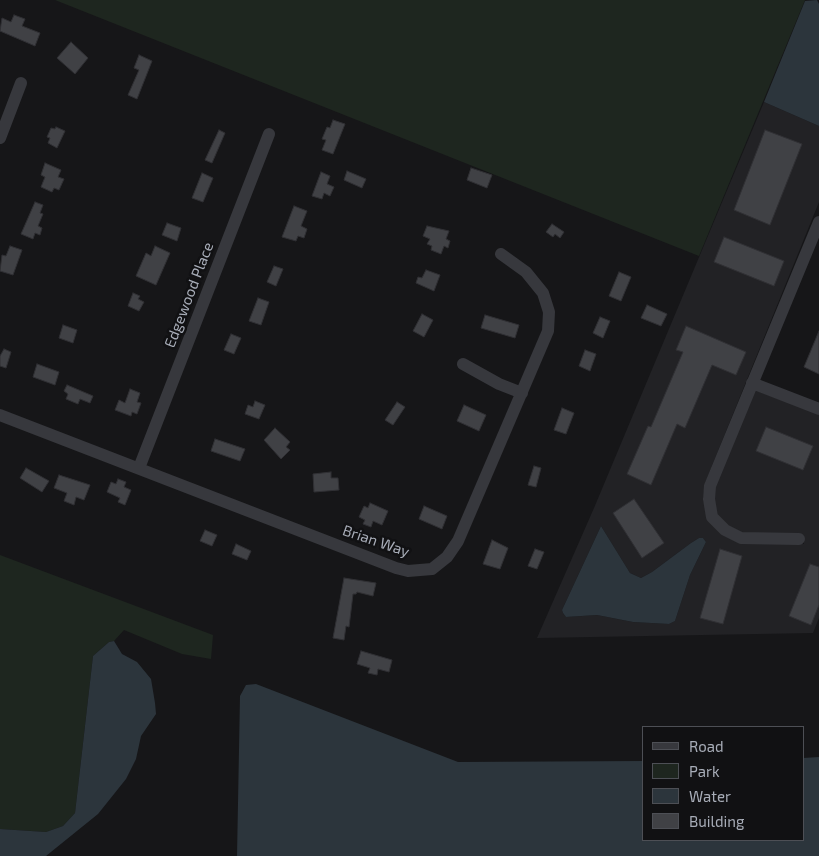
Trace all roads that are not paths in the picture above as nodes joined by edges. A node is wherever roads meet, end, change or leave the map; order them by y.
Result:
1 (21, 83) dead end
2 (269, 134) dead end
3 (0, 138) edge
4 (819, 222) edge
5 (501, 254) dead end
6 (463, 364) dead end
7 (752, 383) junction
8 (522, 393) junction
9 (819, 409) edge
10 (0, 415) edge
11 (139, 468) junction
12 (799, 539) dead end

1 - 3 street
2 - 11 street, Edgewood Place
4 - 7 street
5 - 8 street, Brian Way
6 - 8 street
7 - 9 street
7 - 12 street
8 - 11 street, Brian Way
10 - 11 street, Brian Way

